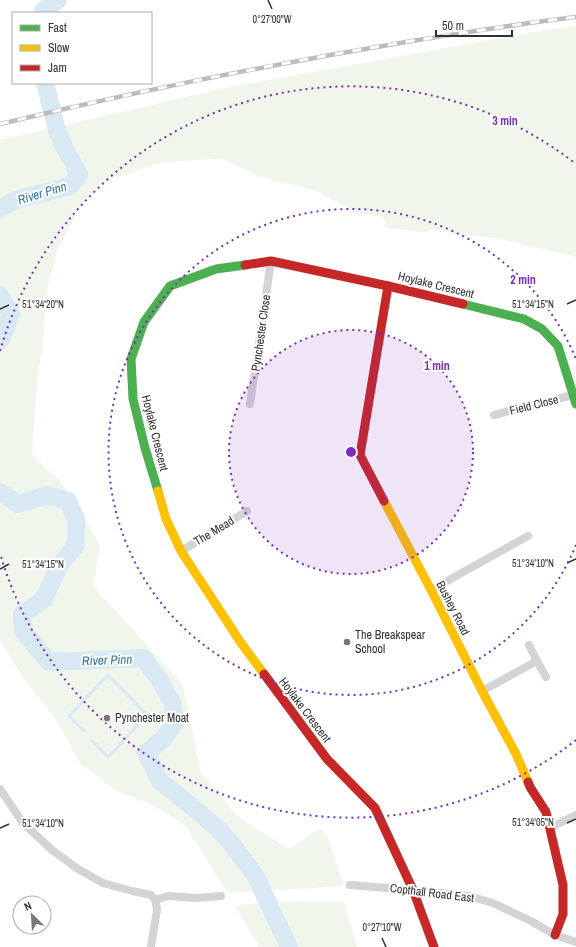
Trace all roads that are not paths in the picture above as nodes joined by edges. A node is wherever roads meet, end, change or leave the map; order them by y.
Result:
1 (271, 262) junction
2 (388, 286) junction
3 (575, 399) edge
4 (250, 404) dead end
5 (494, 415) dead end
6 (247, 511) dead end
7 (528, 536) dead end
8 (181, 551) junction
9 (431, 590) junction
10 (529, 646) dead end
11 (537, 661) junction
12 (546, 677) dead end
13 (482, 691) junction
14 (0, 789) edge
15 (576, 816) edge
16 (550, 828) junction
17 (350, 885) dead end
18 (413, 890) junction
19 (221, 896) dead end
20 (155, 900) junction
21 (556, 935) junction
22 (576, 942) edge
23 (151, 947) edge
24 (434, 947) edge

1 - 2 street, Hoylake Crescent
1 - 4 street, Pynchester Close
1 - 8 street, Hoylake Crescent
2 - 3 street, Hoylake Crescent
2 - 9 street, Bushey Road
3 - 5 street, Field Close
6 - 8 street, The Mead
7 - 9 street
8 - 18 street, Hoylake Crescent
9 - 13 street, Bushey Road
10 - 11 street
11 - 12 street
11 - 13 street
13 - 16 street, Bushey Road
14 - 20 street
15 - 16 street
16 - 21 street, Bushey Road
17 - 18 street, Copthall Road East
18 - 21 street, Copthall Road East
18 - 24 street, Hoylake Crescent
19 - 20 street
20 - 23 street
21 - 22 street, Copthall Road East

